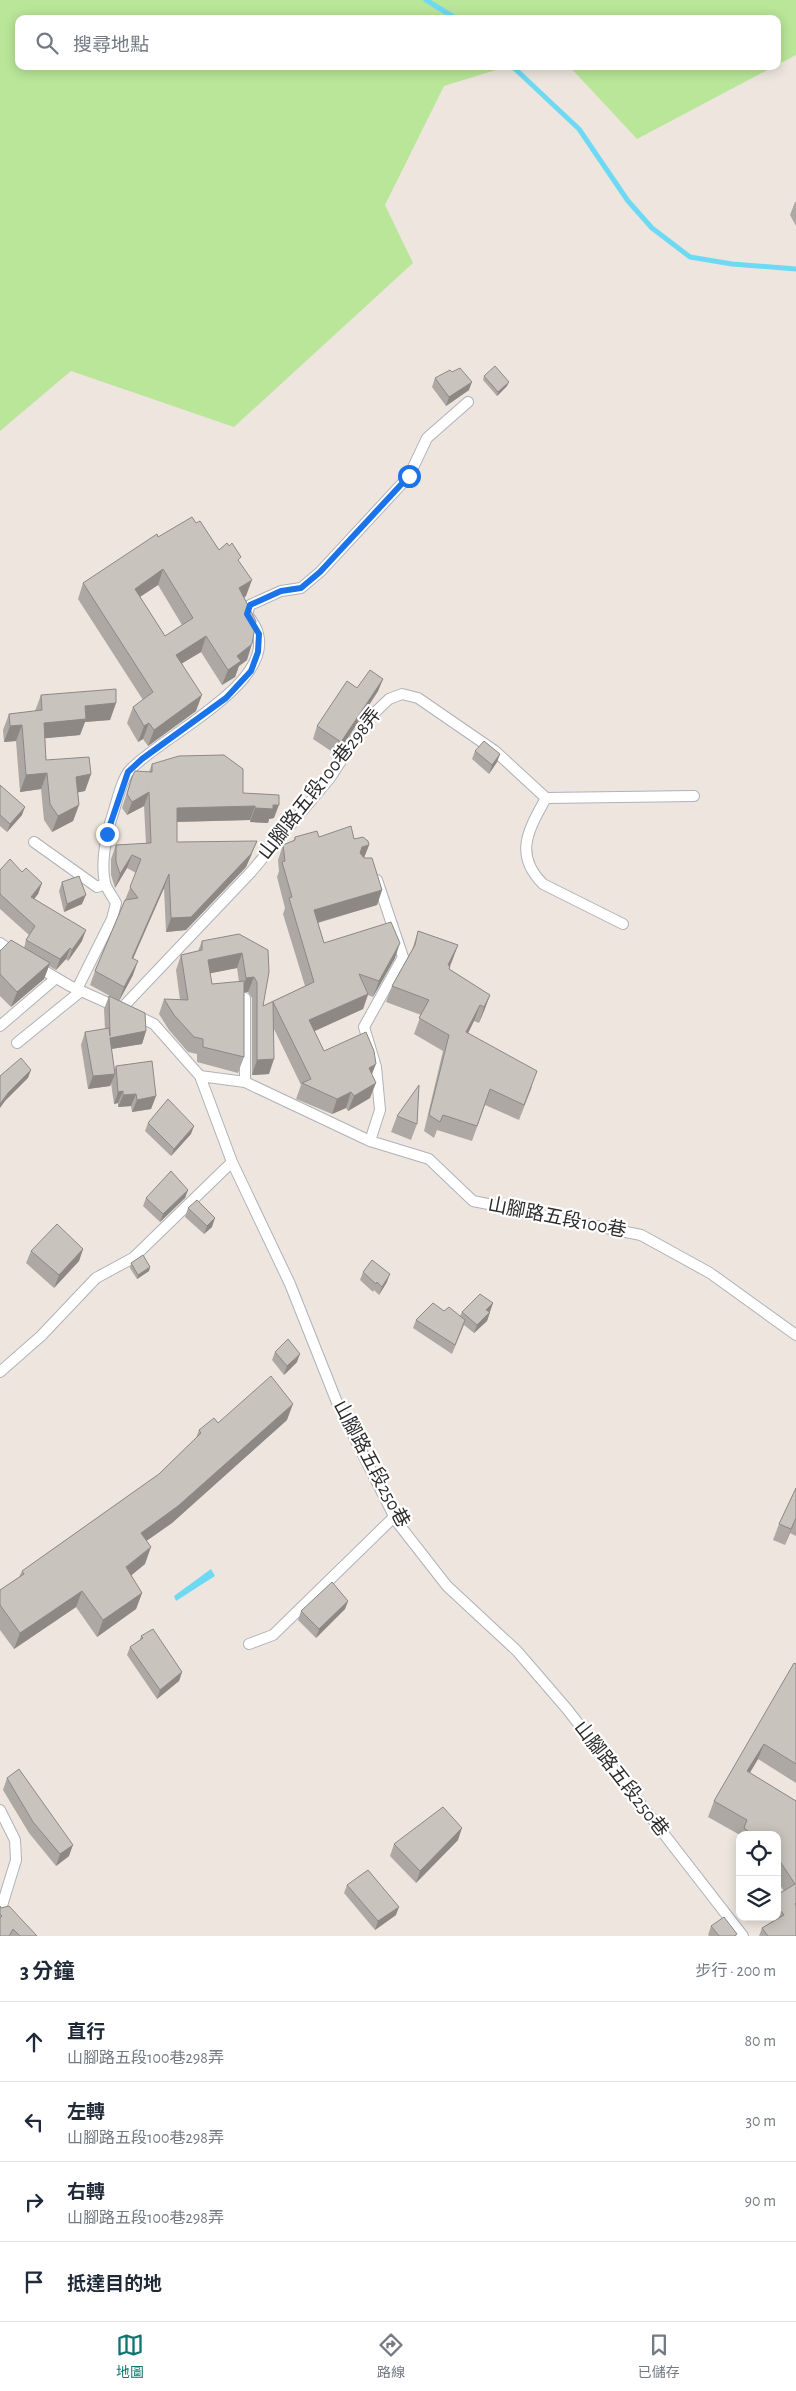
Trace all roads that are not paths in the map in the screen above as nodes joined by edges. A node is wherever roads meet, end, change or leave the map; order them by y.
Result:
1 (468, 402) dead end
2 (694, 796) dead end
3 (546, 798) junction
4 (34, 842) dead end
5 (372, 866) edge
6 (105, 884) junction
7 (623, 924) dead end
8 (0, 943) edge
9 (56, 978) junction
10 (79, 990) junction
11 (245, 998) edge
12 (121, 1009) junction
13 (0, 1026) edge
14 (17, 1042) dead end
15 (200, 1076) junction
16 (244, 1082) junction
17 (370, 1141) junction
18 (232, 1162) junction
19 (796, 1335) edge
20 (0, 1372) edge
21 (395, 1516) junction
22 (249, 1644) dead end
23 (0, 1810) edge
24 (0, 1912) edge
25 (743, 1936) edge

1 - 6 lane
2 - 3 lane
3 - 7 lane
3 - 12 lane, 山腳路五段100巷298弄
4 - 6 lane
5 - 17 lane
6 - 10 lane
8 - 9 lane
9 - 10 lane
9 - 13 lane
10 - 12 lane
10 - 14 lane
11 - 16 lane
12 - 15 lane
15 - 16 lane, 山腳路五段100巷
15 - 18 lane, 山腳路五段250巷
16 - 17 lane, 山腳路五段100巷
17 - 19 lane, 山腳路五段100巷
18 - 20 lane
18 - 21 lane, 山腳路五段250巷
21 - 22 lane
21 - 25 lane, 山腳路五段250巷
23 - 24 lane

